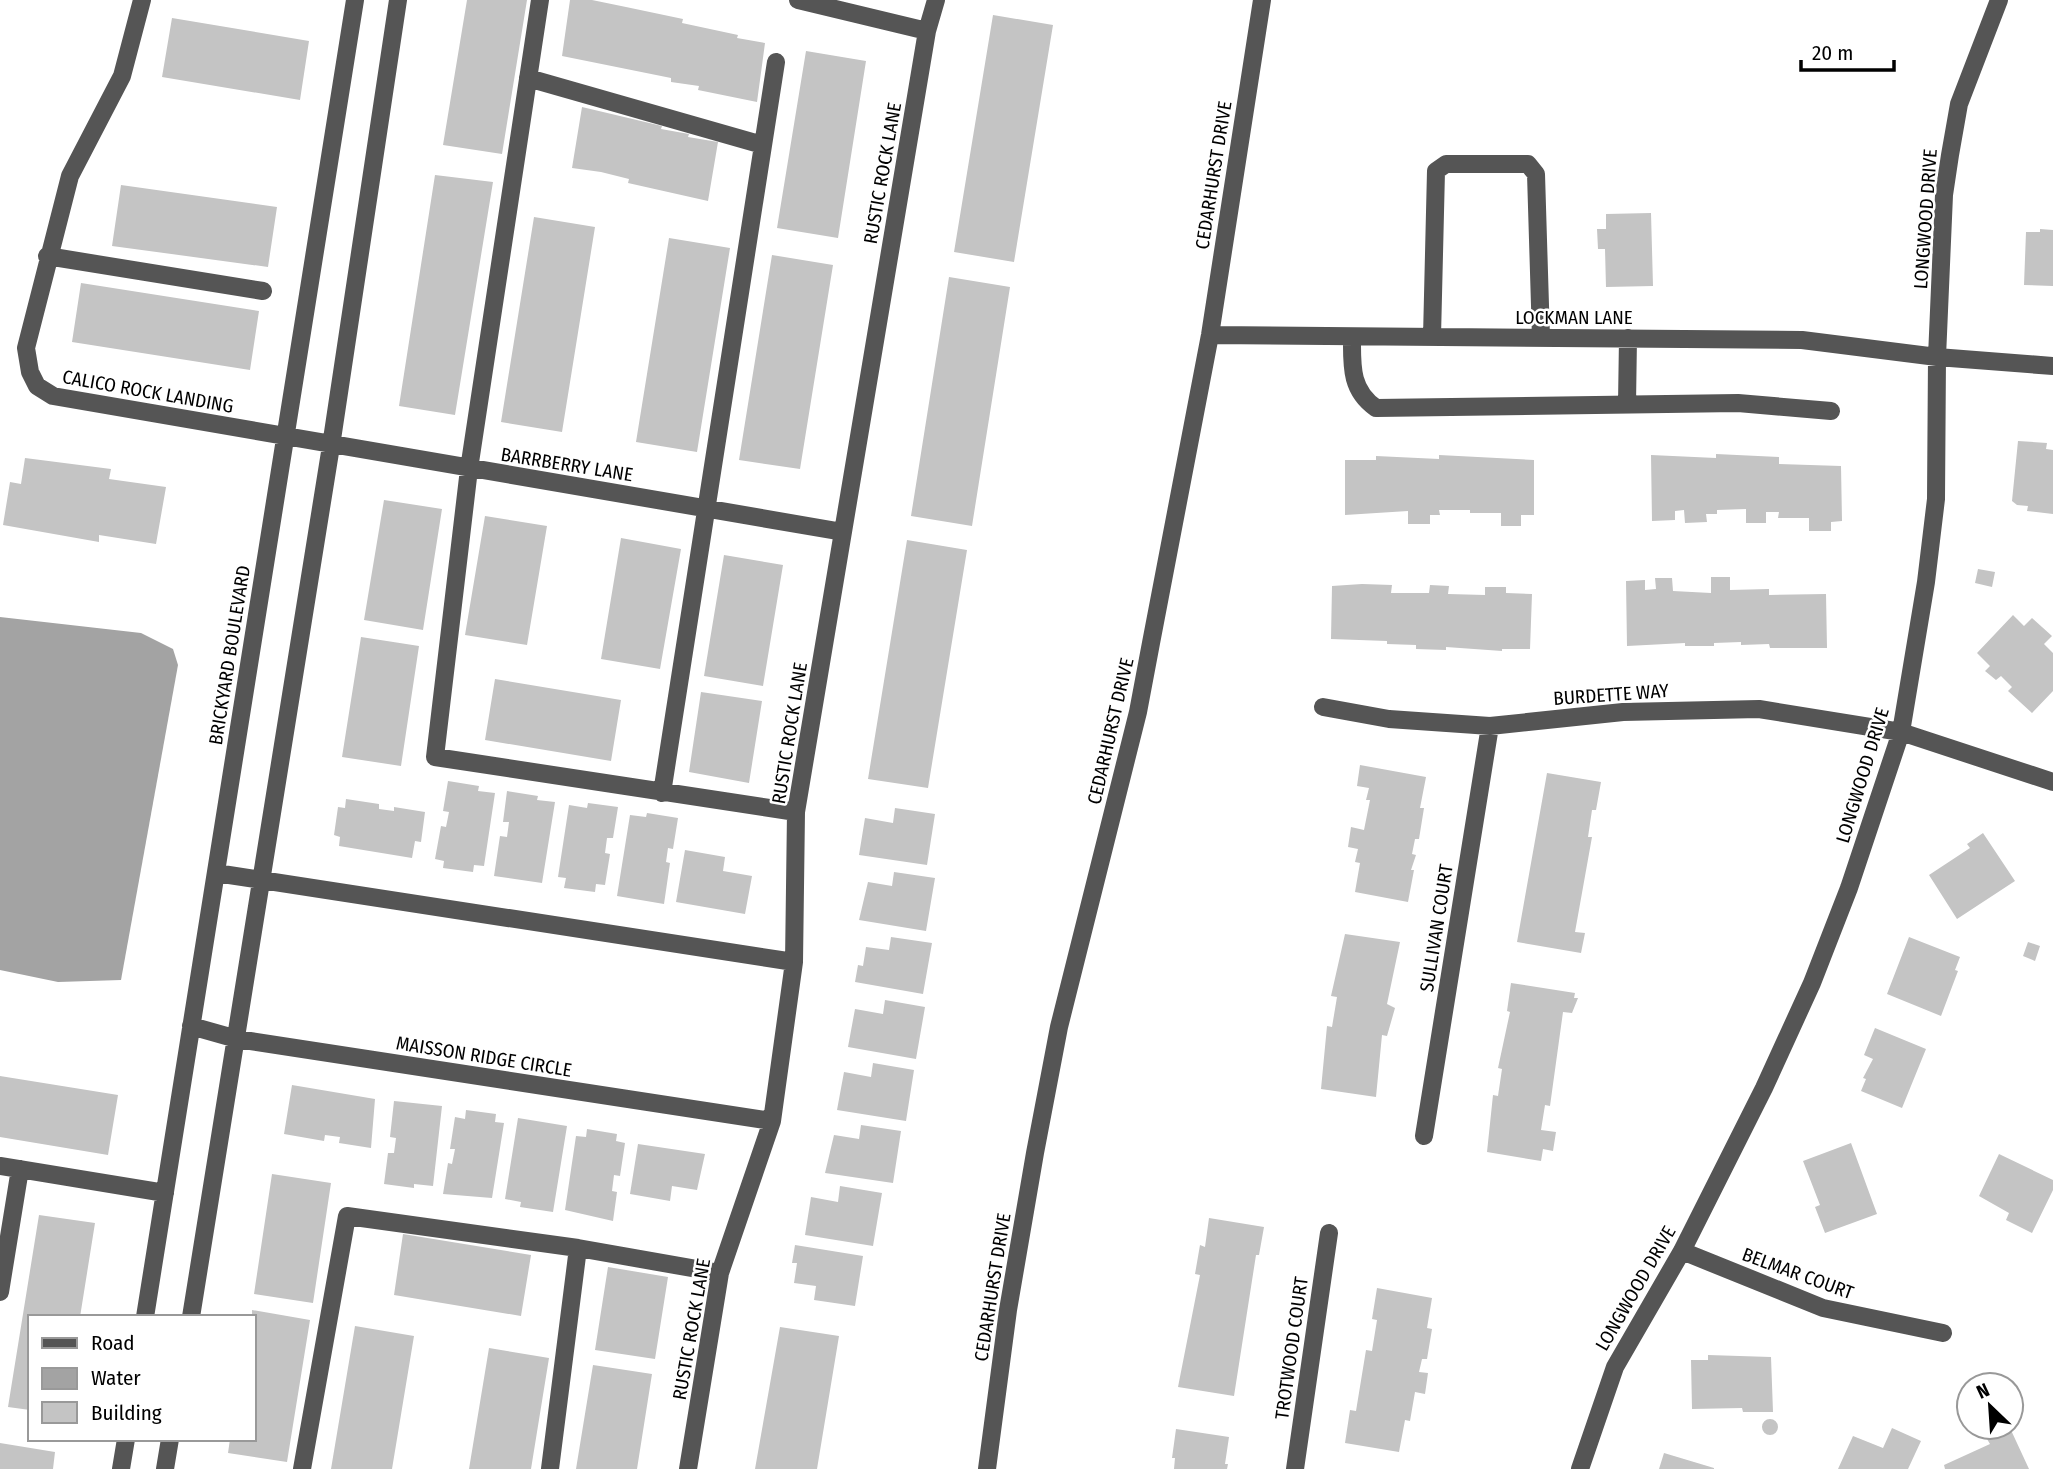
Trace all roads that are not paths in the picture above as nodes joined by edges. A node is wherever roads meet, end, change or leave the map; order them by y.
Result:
1 (142, 0) edge
2 (355, 0) edge
3 (398, 0) edge
4 (540, 0) edge
5 (798, 0) edge
6 (936, 0) edge
7 (1262, 0) edge
8 (1999, 0) edge
9 (927, 31) junction
10 (776, 62) dead end
11 (528, 78) junction
12 (763, 145) junction
13 (47, 256) junction
14 (263, 291) dead end
15 (1210, 335) junction
16 (1352, 337) junction
17 (1432, 337) junction
18 (1541, 338) junction
19 (1628, 338) junction
20 (1937, 357) junction
21 (2053, 366) edge
22 (1627, 404) junction
23 (1831, 411) dead end
24 (284, 437) junction
25 (331, 446) junction
26 (469, 469) junction
27 (708, 509) junction
28 (843, 532) junction
29 (1323, 707) dead end
30 (1490, 726) junction
31 (1901, 732) junction
32 (2053, 782) edge
33 (662, 793) junction
34 (796, 812) junction
35 (216, 873) junction
36 (262, 880) junction
37 (794, 962) junction
38 (191, 1026) junction
39 (237, 1039) junction
40 (772, 1121) junction
41 (1424, 1136) dead end
42 (0, 1166) edge
43 (20, 1169) junction
44 (165, 1193) junction
45 (1329, 1233) dead end
46 (578, 1248) junction
47 (1682, 1251) junction
48 (720, 1273) junction
49 (0, 1292) edge
50 (145, 1315) edge
51 (191, 1315) edge
52 (1943, 1333) dead end
53 (126, 1441) edge
54 (170, 1441) edge
55 (121, 1469) edge
56 (165, 1469) edge
57 (302, 1469) edge
58 (550, 1469) edge
59 (688, 1469) edge
60 (987, 1469) edge
61 (1295, 1469) edge
62 (1580, 1469) edge

1 - 13 street, CALICO ROCK LANDING
2 - 24 street, BRICKYARD BOULEVARD
3 - 25 street
4 - 11 street
5 - 9 street
6 - 9 street, RUSTIC ROCK LANE
7 - 15 street, CEDARHURST DRIVE
8 - 20 street, LONGWOOD DRIVE
9 - 28 street, RUSTIC ROCK LANE
10 - 12 street
11 - 12 street
11 - 26 street
12 - 27 street
13 - 14 street
13 - 24 street, CALICO ROCK LANDING
15 - 16 street, LOCKMAN LANE
15 - 60 street, CEDARHURST DRIVE
16 - 17 street, LOCKMAN LANE
16 - 22 street
17 - 18 street, LOCKMAN LANE
17 - 18 street
18 - 19 street, LOCKMAN LANE
19 - 20 street, LOCKMAN LANE
19 - 22 street
20 - 21 street, LOCKMAN LANE
20 - 31 street, LONGWOOD DRIVE
22 - 23 street
24 - 25 street, BARRBERRY LANE
24 - 35 street, BRICKYARD BOULEVARD
25 - 26 street, BARRBERRY LANE
25 - 36 street
26 - 27 street, BARRBERRY LANE
26 - 33 street
27 - 28 street, BARRBERRY LANE
27 - 33 street
28 - 34 street, RUSTIC ROCK LANE
29 - 30 street, BURDETTE WAY
30 - 31 street, BURDETTE WAY
30 - 41 street, SULLIVAN COURT
31 - 32 street, BURDETTE WAY
31 - 47 street, LONGWOOD DRIVE
33 - 34 street
34 - 37 street, RUSTIC ROCK LANE
35 - 36 street
35 - 38 street, BRICKYARD BOULEVARD
36 - 37 street
36 - 39 street
37 - 40 street, RUSTIC ROCK LANE
38 - 39 street, MAISSON RIDGE CIRCLE
38 - 44 street, BRICKYARD BOULEVARD
39 - 40 street, MAISSON RIDGE CIRCLE
39 - 51 street
40 - 48 street, RUSTIC ROCK LANE
42 - 43 street
43 - 44 street
43 - 49 street
44 - 50 street, BRICKYARD BOULEVARD
45 - 61 street, TROTWOOD COURT
46 - 48 street
46 - 57 street
46 - 58 street
47 - 52 street, BELMAR COURT
47 - 62 street, LONGWOOD DRIVE
48 - 59 street, RUSTIC ROCK LANE
53 - 55 street
54 - 56 street

